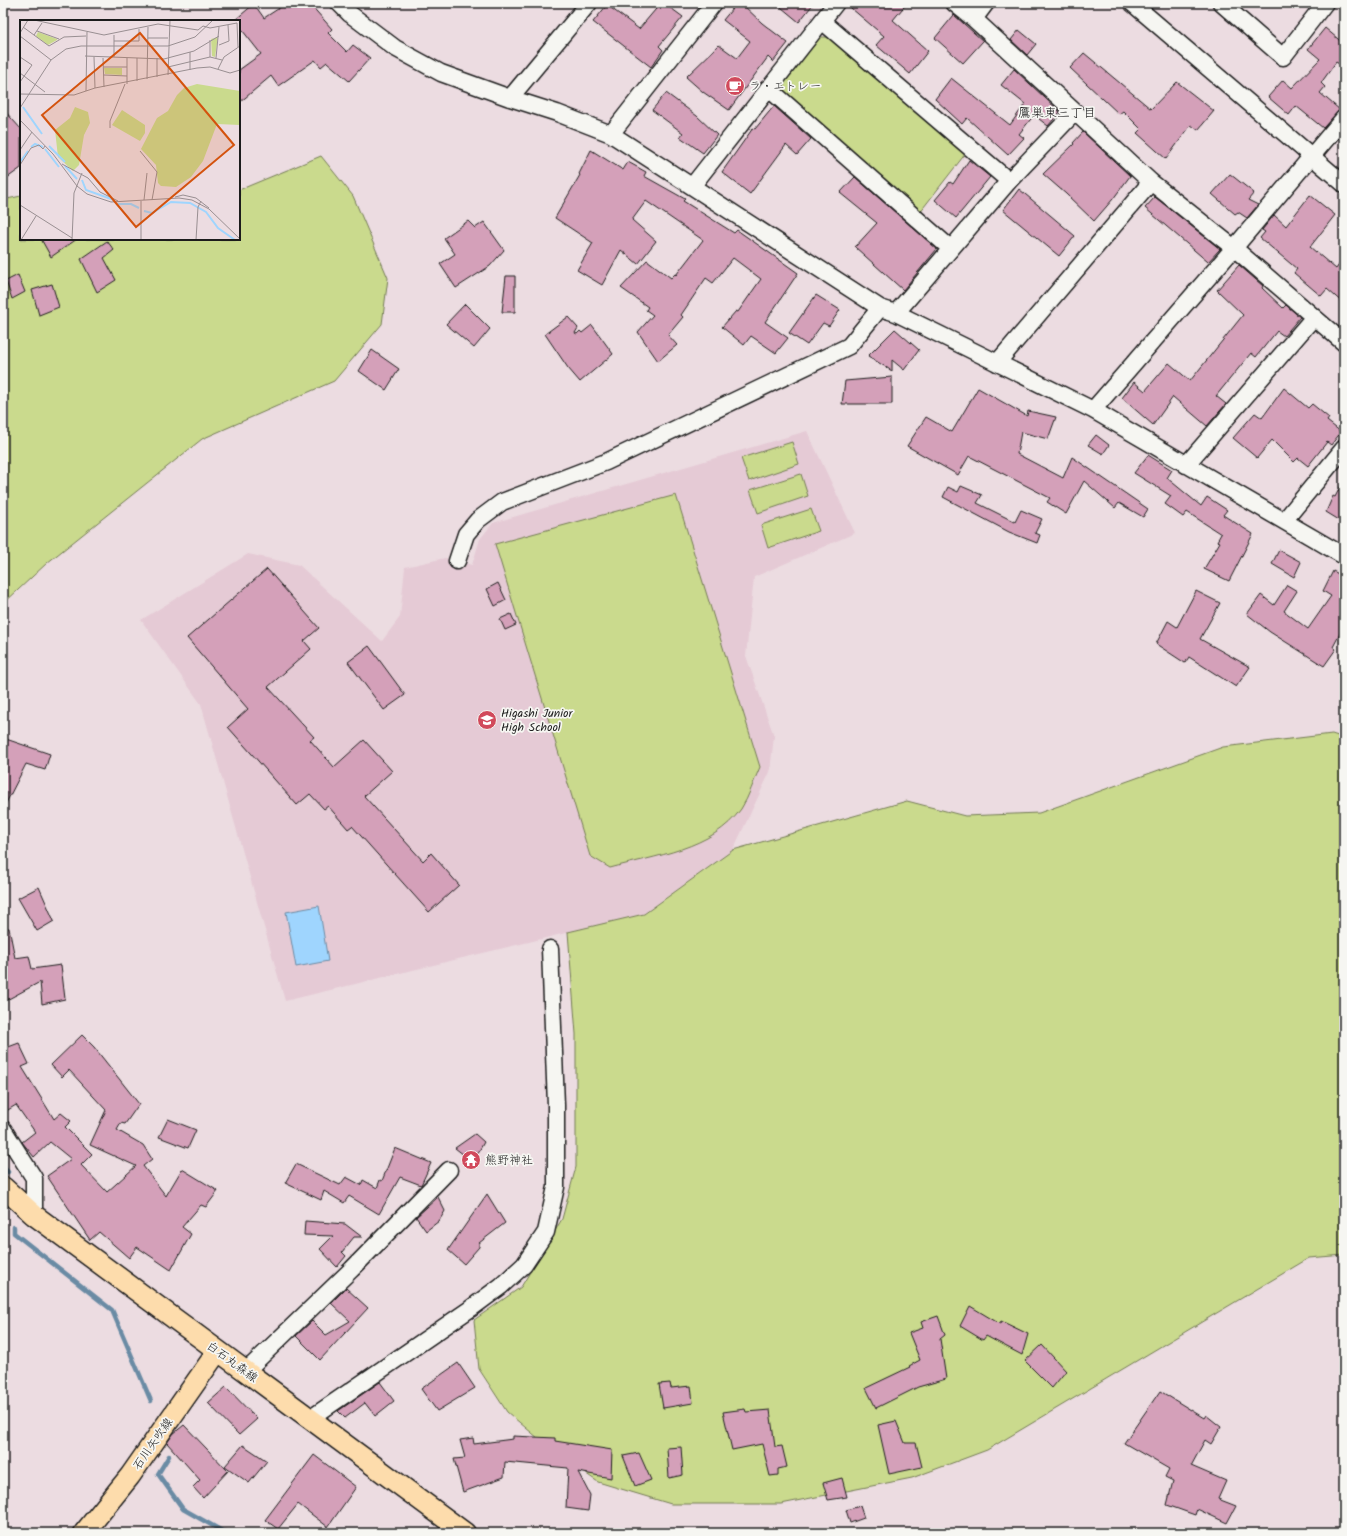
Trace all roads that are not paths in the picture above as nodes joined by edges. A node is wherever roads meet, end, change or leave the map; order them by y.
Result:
1 (339, 3) edge
2 (589, 3) edge
3 (714, 3) edge
4 (836, 3) edge
5 (954, 3) edge
6 (986, 3) edge
7 (1132, 3) edge
8 (1221, 3) edge
9 (1325, 3) edge
10 (974, 19) junction
11 (822, 21) junction
12 (768, 88) junction
13 (510, 98) junction
14 (1074, 112) junction
15 (1344, 118) edge
16 (611, 134) junction
17 (1310, 155) junction
18 (1009, 181) junction
19 (1151, 182) junction
20 (1344, 184) edge
21 (693, 185) junction
22 (1234, 248) junction
23 (951, 249) junction
24 (880, 308) junction
25 (896, 313) junction
26 (1314, 317) junction
27 (1344, 344) edge
28 (997, 363) junction
29 (1093, 410) junction
30 (1342, 453) edge
31 (1186, 464) junction
32 (1284, 521) junction
33 (1344, 556) edge
34 (457, 561) dead end
35 (550, 949) dead end
36 (3, 1129) edge
37 (449, 1170) dead end
38 (3, 1187) edge
39 (34, 1215) junction
40 (217, 1352) junction
41 (245, 1372) junction
42 (311, 1418) junction
43 (84, 1533) edge
44 (465, 1533) edge

1 - 13 street
2 - 13 street
3 - 16 street
4 - 11 street
5 - 10 street
6 - 10 street
7 - 17 street
8 - 9 street
10 - 14 street
11 - 12 street
11 - 18 street
12 - 21 street
12 - 23 street
13 - 16 street
14 - 18 street
14 - 19 street
15 - 17 street
16 - 21 street
17 - 20 street
17 - 22 street
18 - 23 street
19 - 22 street
19 - 28 street
21 - 24 street
22 - 26 street
22 - 29 street
23 - 25 street
24 - 25 street
24 - 34 street
25 - 28 street
26 - 27 street
26 - 31 street
28 - 29 street
29 - 31 street
30 - 32 street
31 - 32 street
32 - 33 street
35 - 42 street
36 - 39 street
37 - 41 street
38 - 39 main road, 白石丸森線
39 - 40 main road, 白石丸森線
40 - 41 main road, 白石丸森線
40 - 43 main road, 石川矢吹線
41 - 42 main road, 白石丸森線
42 - 44 main road, 白石丸森線

